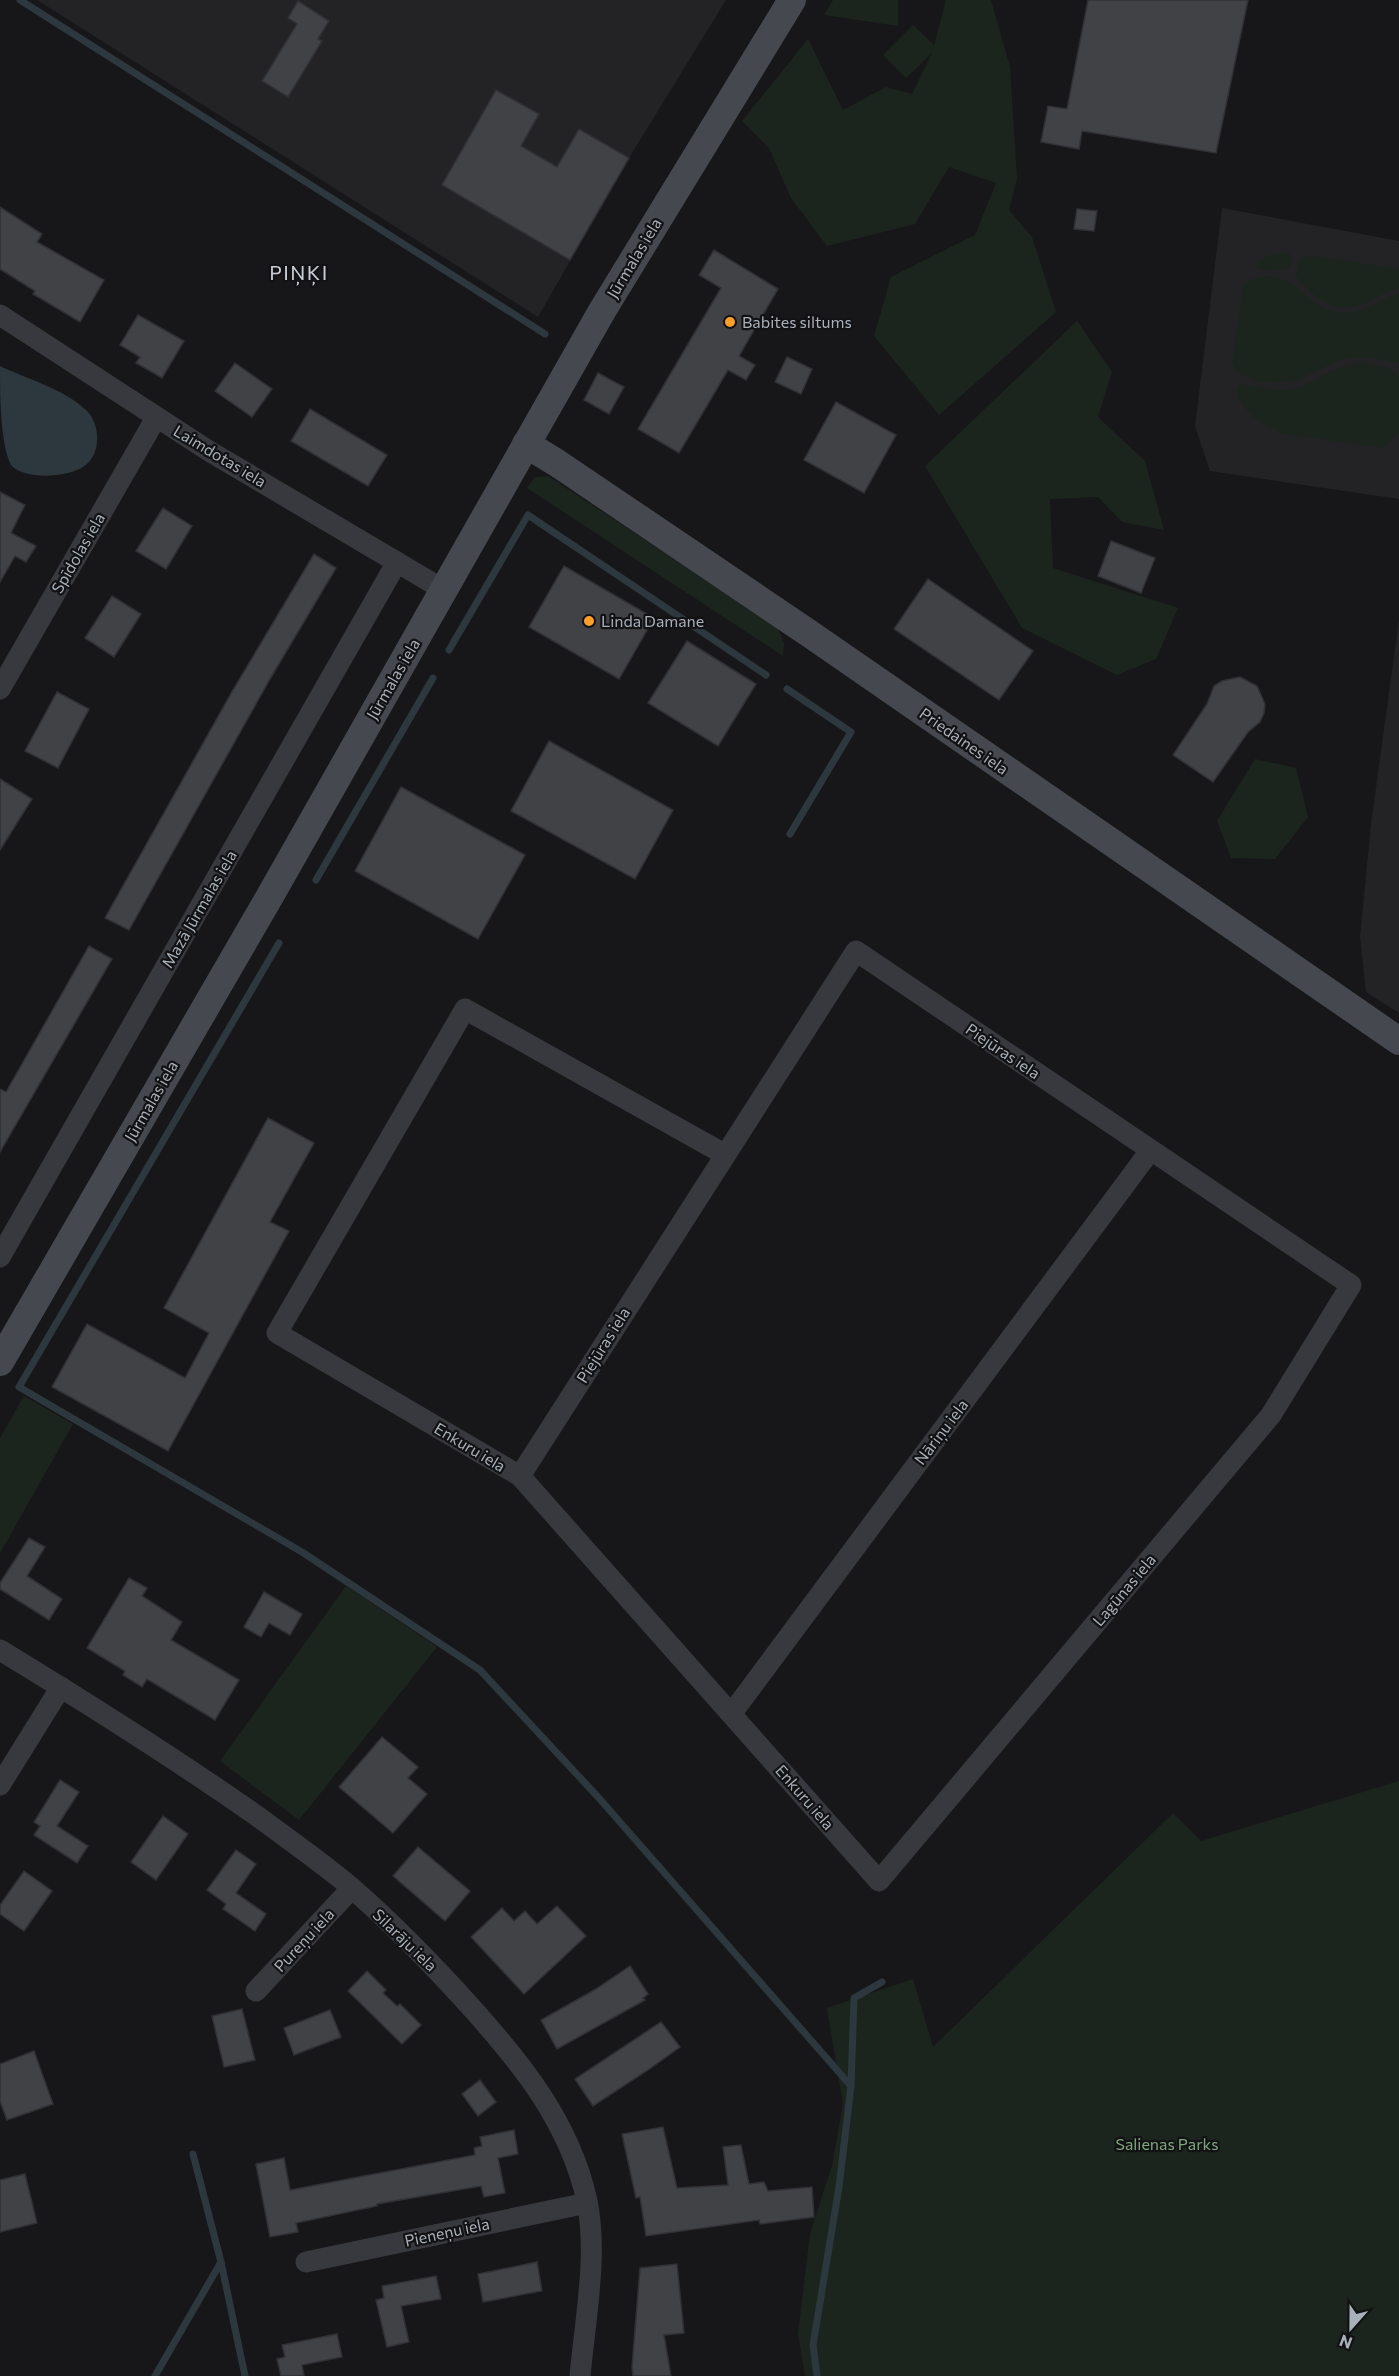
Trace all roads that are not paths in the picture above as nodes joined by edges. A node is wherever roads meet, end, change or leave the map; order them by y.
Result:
1 (792, 0) edge
2 (2, 319) edge
3 (156, 418) junction
4 (526, 444) junction
5 (397, 562) junction
6 (444, 590) junction
7 (0, 689) edge
8 (1399, 1041) edge
9 (1150, 1151) junction
10 (724, 1154) junction
11 (0, 1257) edge
12 (1351, 1285) joint
13 (0, 1362) edge
14 (520, 1476) junction
15 (0, 1650) edge
16 (61, 1688) junction
17 (732, 1713) junction
18 (0, 1785) edge
19 (879, 1881) joint
20 (352, 1888) junction
21 (256, 1991) dead end
22 (587, 2203) junction
23 (306, 2262) dead end
24 (580, 2376) edge

1 - 4 main road, Jūrmalas iela
2 - 3 street, Laimdotas iela
3 - 5 street, Laimdotas iela
3 - 7 street, Spīdolas iela
4 - 6 main road, Jūrmalas iela
4 - 8 main road, Priedaines iela
5 - 6 street, Laimdotas iela
5 - 11 street, Mazā Jūrmalas iela
6 - 13 main road, Jūrmalas iela
9 - 10 street, Piejūras iela
9 - 12 street, Piejūras iela
9 - 17 street, Nāriņu iela
10 - 14 street, Piejūras iela
10 - 14 street, Enkuru iela
12 - 19 street, Lagūnas iela
14 - 17 street, Enkuru iela
15 - 16 street, Silarāju iela
16 - 18 street
16 - 20 street, Silarāju iela
17 - 19 street, Enkuru iela
20 - 21 street, Pureņu iela
20 - 22 street, Silarāju iela
22 - 23 street, Pieneņu iela
22 - 24 street, Silarāju iela

